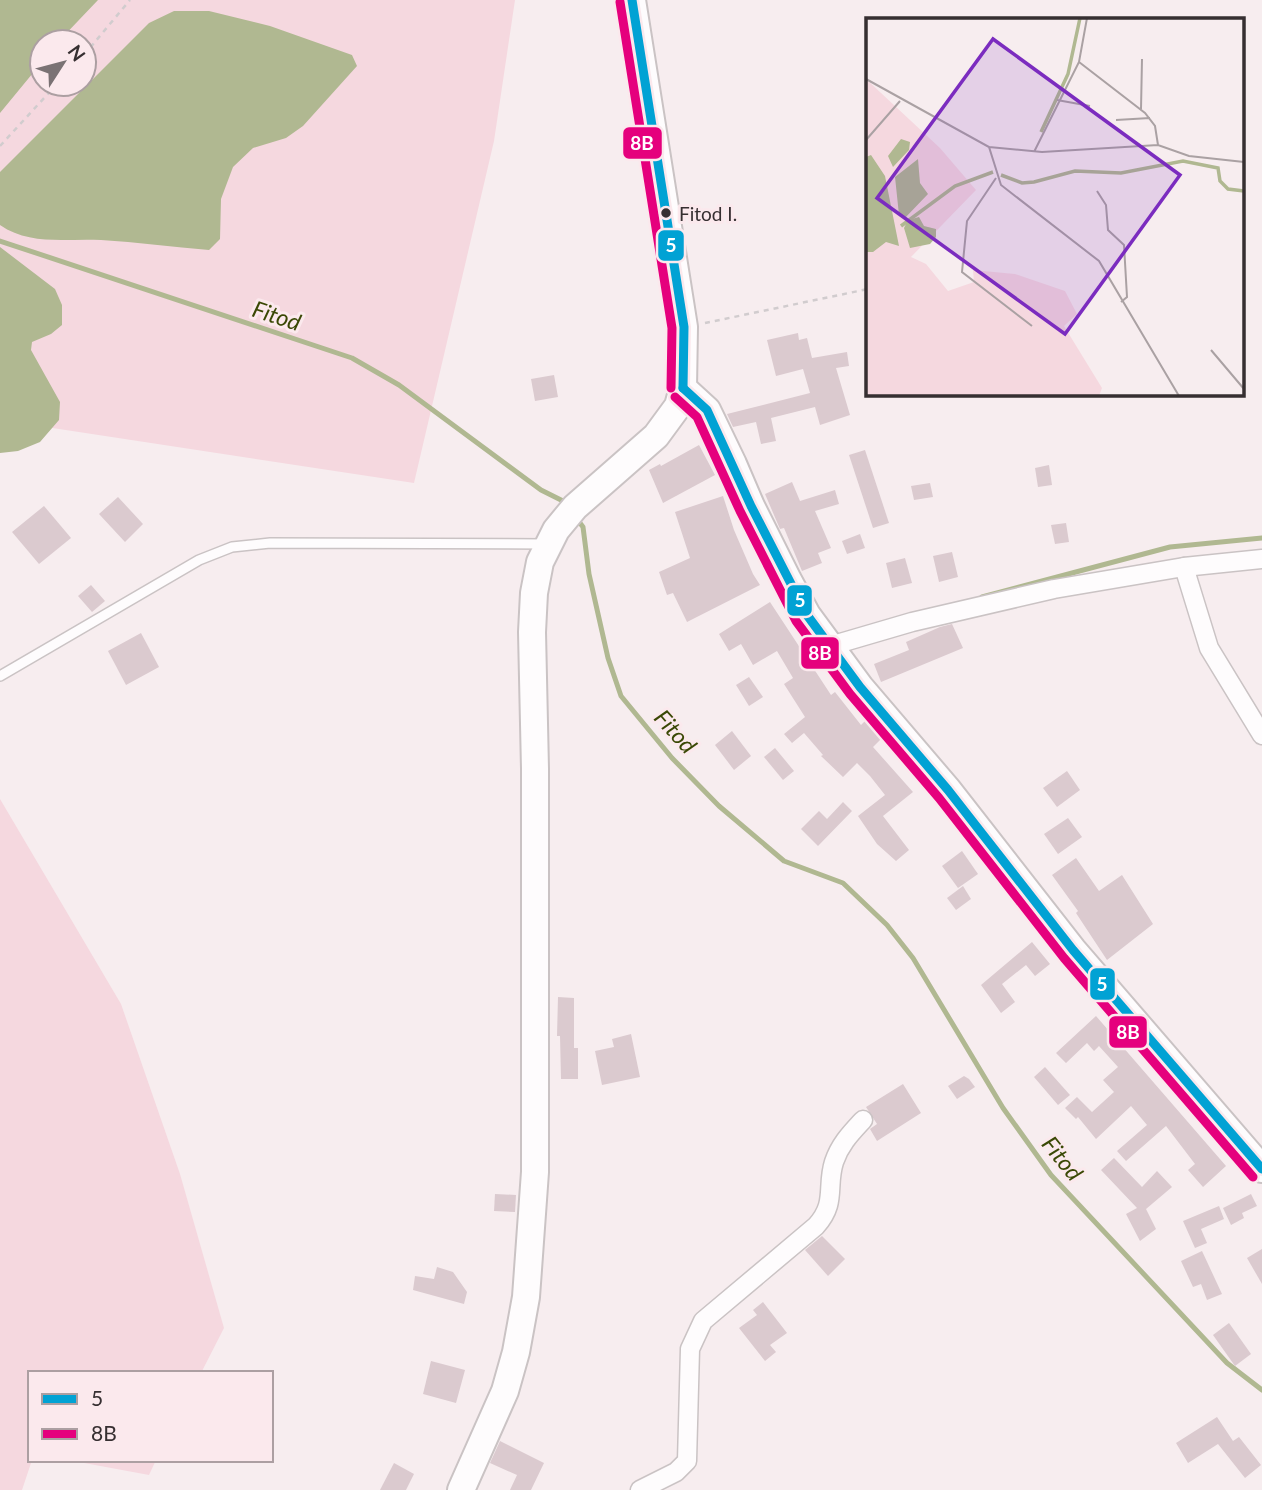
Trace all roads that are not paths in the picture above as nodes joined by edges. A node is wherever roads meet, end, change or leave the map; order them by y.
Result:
1 (632, 0) edge
2 (683, 388) junction
3 (548, 544) junction
4 (1262, 559) edge
5 (1184, 567) junction
6 (830, 646) junction
7 (0, 676) edge
8 (1262, 736) edge
9 (863, 1120) dead end
10 (1262, 1169) edge
11 (461, 1490) edge
12 (640, 1490) edge

1 - 2 main road
2 - 3 main road
2 - 6 main road
3 - 7 lane
3 - 11 main road
4 - 5 street
5 - 6 street
5 - 8 street
6 - 10 main road
9 - 12 street

